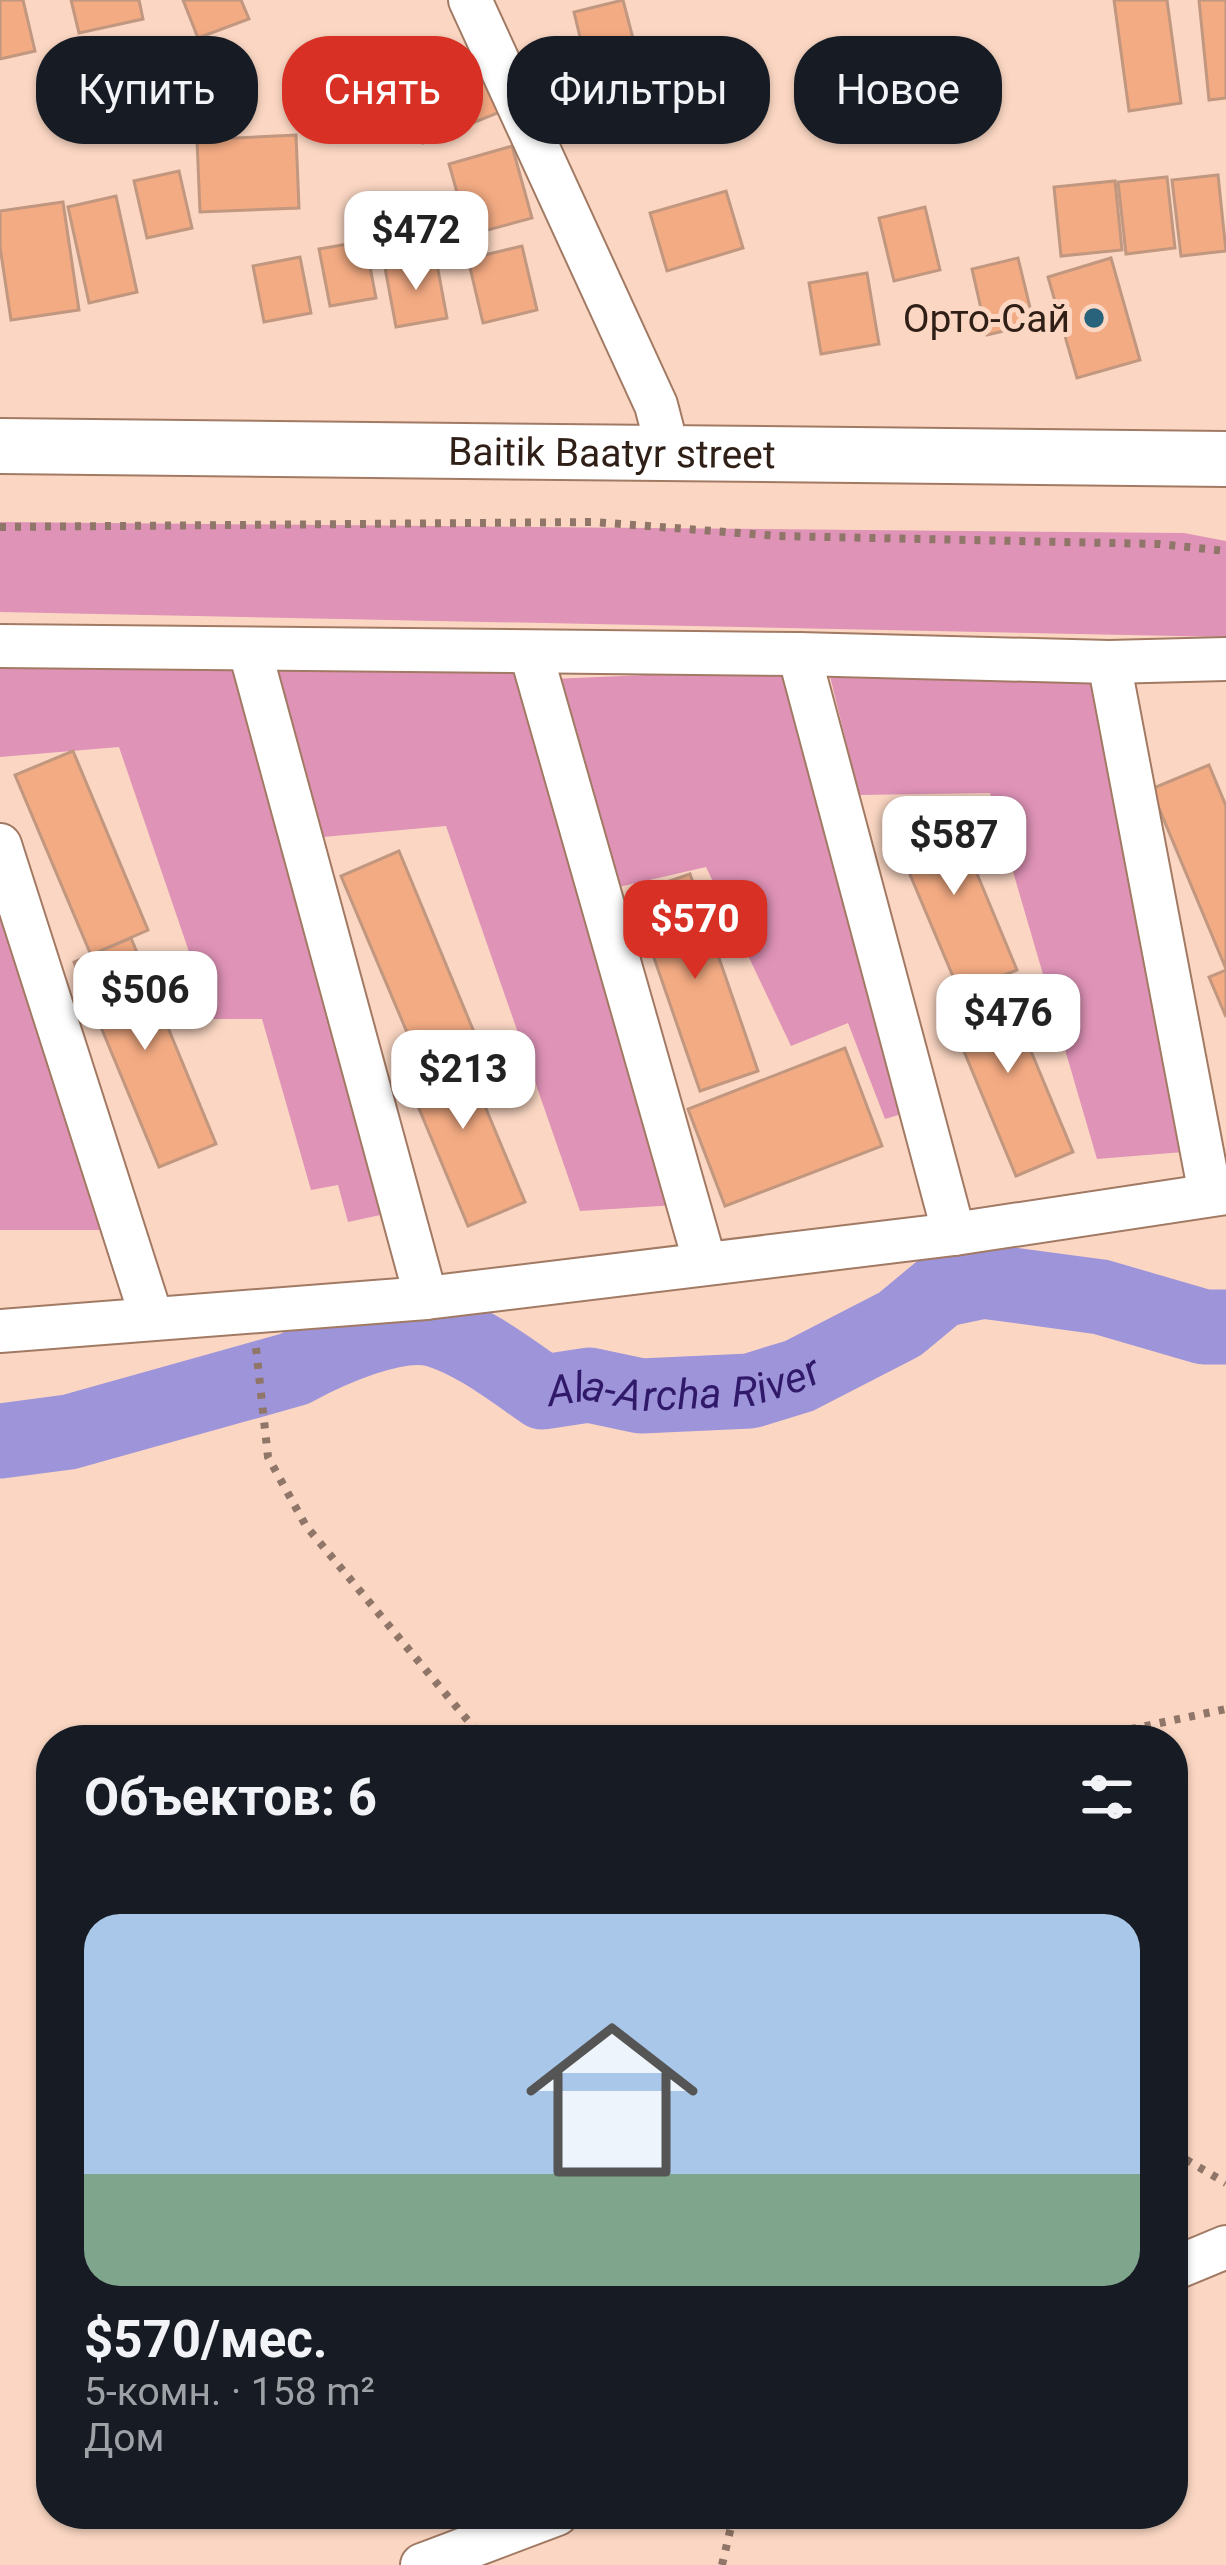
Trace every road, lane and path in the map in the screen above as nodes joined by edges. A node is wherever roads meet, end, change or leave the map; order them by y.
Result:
1 (470, 0) edge
2 (0, 446) edge
3 (668, 451) junction
4 (1226, 459) edge
5 (0, 527) edge
6 (1226, 551) edge
7 (0, 646) edge
8 (250, 651) junction
9 (531, 653) junction
10 (800, 654) junction
11 (1226, 659) edge
12 (1109, 662) junction
13 (0, 845) edge
14 (1218, 1194) edge
15 (954, 1234) junction
16 (705, 1263) junction
17 (426, 1298) junction
18 (251, 1310) junction
19 (151, 1316) junction
20 (0, 1331) edge
21 (1226, 1709) edge
22 (472, 1725) edge
23 (1150, 1725) edge
24 (1188, 2161) edge
25 (1226, 2183) edge
26 (1226, 2247) edge
27 (1188, 2263) edge
28 (517, 2529) edge
29 (730, 2529) edge
30 (422, 2565) edge
31 (722, 2565) edge

1 - 3 street
2 - 3 main road, Baitik Baatyr street
3 - 4 main road, Baitik Baatyr street
5 - 6 path
7 - 8 street
8 - 9 street
8 - 17 street
9 - 10 street
9 - 16 street
10 - 12 street
10 - 15 street
11 - 12 street
12 - 14 street
13 - 19 street
14 - 15 street
15 - 16 street
16 - 17 street
17 - 18 street
18 - 19 street
18 - 22 path
19 - 20 street
21 - 23 path
24 - 25 path
26 - 27 street
28 - 30 street
29 - 31 path

